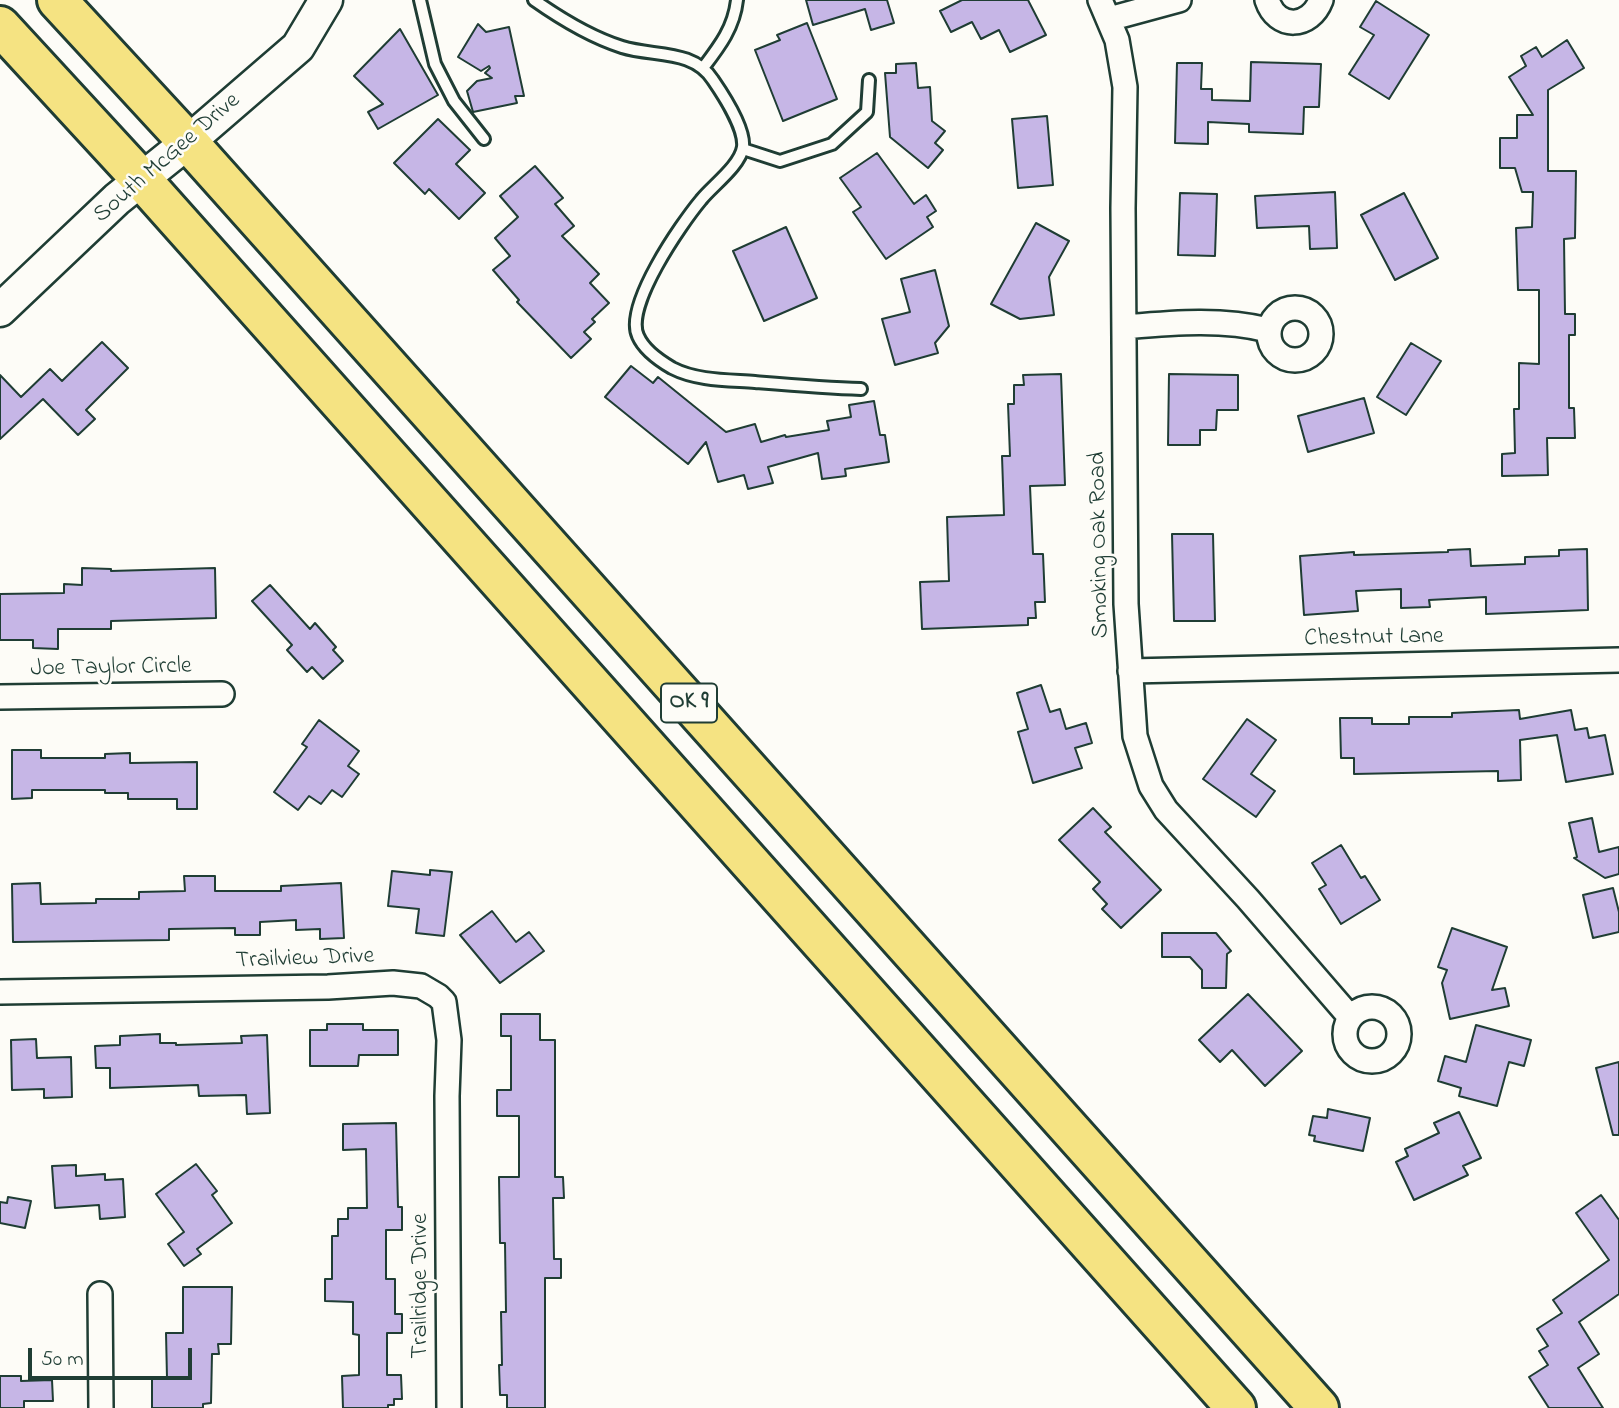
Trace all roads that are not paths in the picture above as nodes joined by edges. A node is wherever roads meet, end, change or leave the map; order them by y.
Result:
1 (57, 0) edge
2 (326, 0) edge
3 (420, 0) edge
4 (534, 0) edge
5 (737, 0) edge
6 (1179, 0) edge
7 (1267, 0) edge
8 (1321, 0) edge
9 (1105, 9) edge
10 (0, 26) edge
11 (703, 68) junction
12 (869, 80) dead end
13 (484, 139) dead end
14 (188, 142) junction
15 (743, 149) junction
16 (141, 179) junction
17 (0, 310) edge
18 (1124, 327) junction
19 (1268, 330) dead end
20 (861, 389) dead end
21 (1619, 660) edge
22 (1130, 671) junction
23 (222, 694) dead end
24 (0, 697) edge
25 (0, 992) edge
26 (1350, 1017) dead end
27 (448, 1164) joint
28 (100, 1294) dead end
29 (100, 1408) edge
30 (449, 1408) edge
31 (1236, 1408) edge
32 (1319, 1408) edge

1 - 14 highway, OK 9
2 - 14 street, South McGee Drive
3 - 13 lane
4 - 11 lane
5 - 11 lane
6 - 9 street
7 - 8 street
9 - 18 street, Smoking Oak Road
10 - 16 highway, OK 9
11 - 15 lane
12 - 15 lane
14 - 16 street, South McGee Drive
14 - 32 highway, OK 9
15 - 20 lane
16 - 17 street, South McGee Drive
16 - 31 highway, OK 9
18 - 19 street
18 - 22 street, Smoking Oak Road
21 - 22 street, Chestnut Lane
22 - 26 street, Smoking Oak Road
23 - 24 street, Joe Taylor Circle
25 - 27 street, Trailview Drive
27 - 30 street, Trailridge Drive
28 - 29 street

